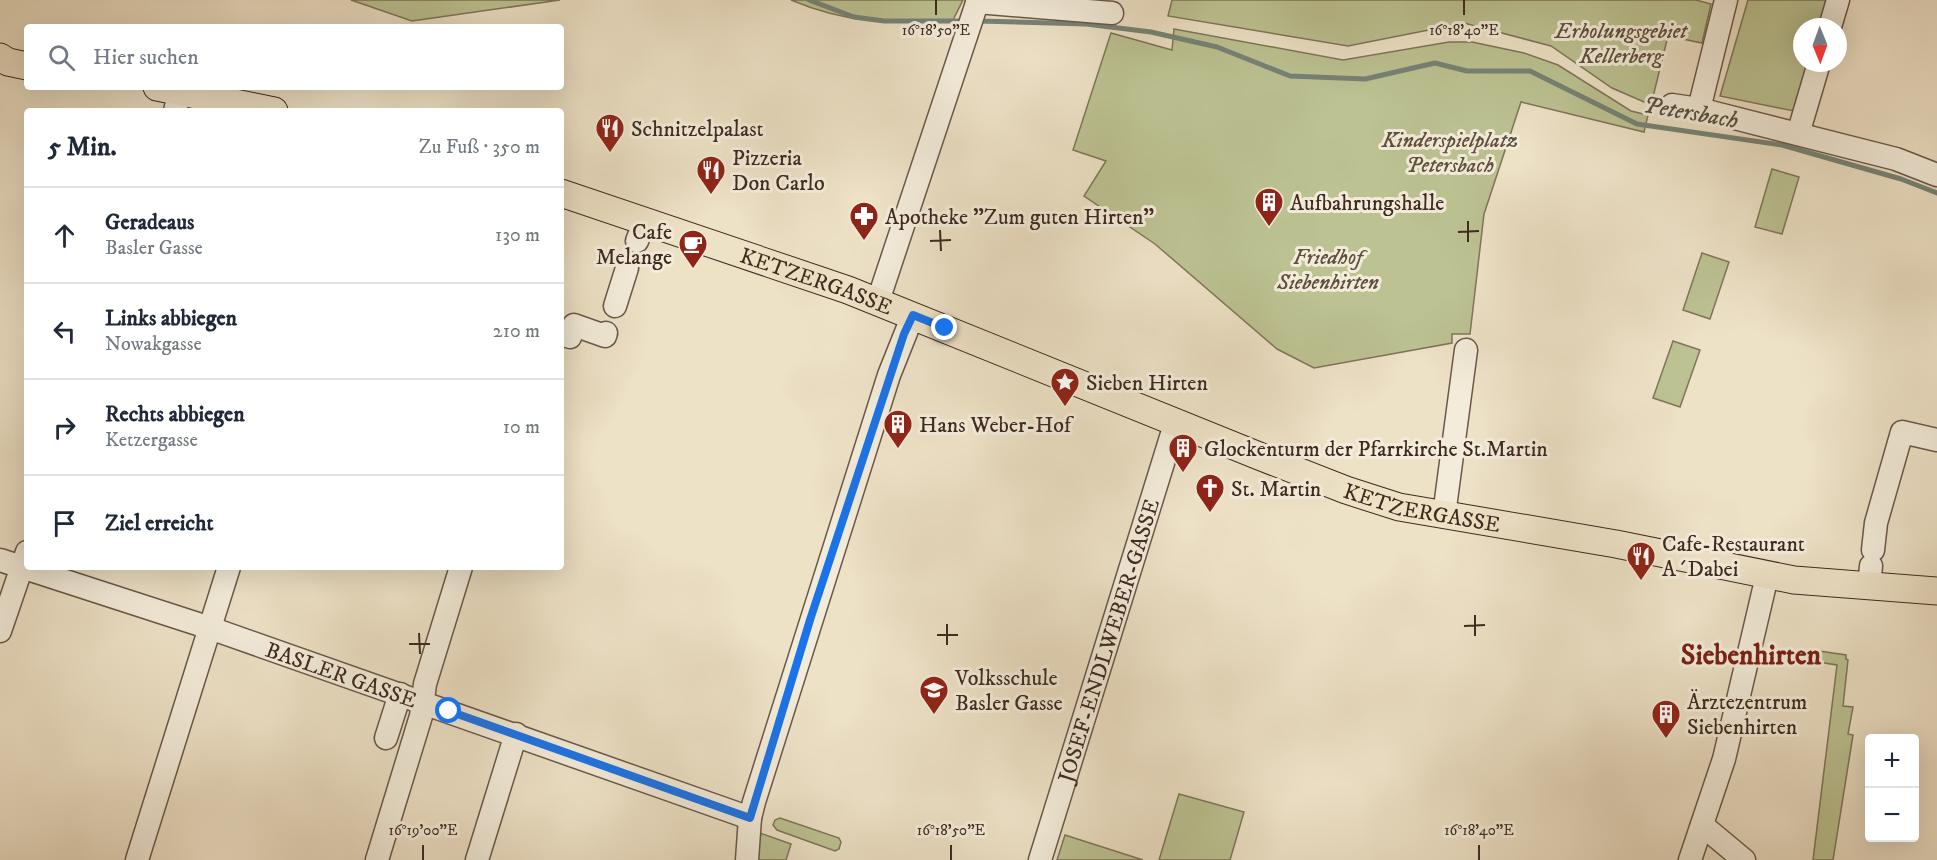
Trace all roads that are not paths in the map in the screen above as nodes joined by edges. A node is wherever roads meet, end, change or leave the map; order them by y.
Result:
1 (1726, 0) edge
2 (1838, 0) edge
3 (978, 1) edge
4 (1112, 14) dead end
5 (1833, 18) edge
6 (0, 57) edge
7 (24, 67) edge
8 (24, 68) edge
9 (0, 72) edge
10 (1816, 72) edge
11 (171, 96) edge
12 (1672, 105) dead end
13 (253, 108) edge
14 (1699, 109) junction
15 (1798, 134) junction
16 (1937, 175) edge
17 (564, 194) edge
18 (627, 268) dead end
19 (878, 301) junction
20 (615, 306) dead end
21 (913, 315) junction
22 (606, 333) dead end
23 (564, 335) edge
24 (1466, 350) dead end
25 (1176, 421) junction
26 (1937, 440) edge
27 (1444, 515) junction
28 (0, 560) edge
29 (24, 560) edge
30 (1871, 568) junction
31 (51, 570) edge
32 (228, 570) edge
33 (460, 570) edge
34 (1767, 576) junction
35 (1937, 591) edge
36 (210, 628) junction
37 (0, 631) edge
38 (400, 694) junction
39 (423, 702) junction
40 (516, 734) junction
41 (386, 738) dead end
42 (750, 818) junction
43 (1702, 825) junction
44 (137, 860) edge
45 (377, 860) edge
46 (477, 860) edge
47 (747, 860) edge
48 (1040, 860) edge
49 (1690, 860) edge
50 (1744, 860) edge

1 - 14 street
2 - 5 street
3 - 4 street
3 - 19 street
6 - 7 main road
8 - 9 main road
10 - 15 street
11 - 13 main road
12 - 14 street
14 - 15 street
15 - 16 street
17 - 19 main road, KETZERGASSE
18 - 20 street
19 - 21 main road, KETZERGASSE
21 - 25 main road, KETZERGASSE
21 - 42 street
22 - 23 street
24 - 27 street
25 - 27 main road, KETZERGASSE
25 - 48 street, JOSEF-ENDLWEBER-GASSE
26 - 30 street
27 - 34 main road, KETZERGASSE
28 - 29 street, BASLER GASSE
29 - 37 street
30 - 34 main road, KETZERGASSE
30 - 35 main road, KETZERGASSE
31 - 36 street, BASLER GASSE
32 - 36 street
33 - 39 street
34 - 43 street
36 - 38 street, BASLER GASSE
36 - 44 street
38 - 39 street, BASLER GASSE
38 - 41 street
39 - 40 street, BASLER GASSE
39 - 45 street
40 - 42 street, BASLER GASSE
40 - 46 street
42 - 47 street
43 - 49 street
43 - 50 street

